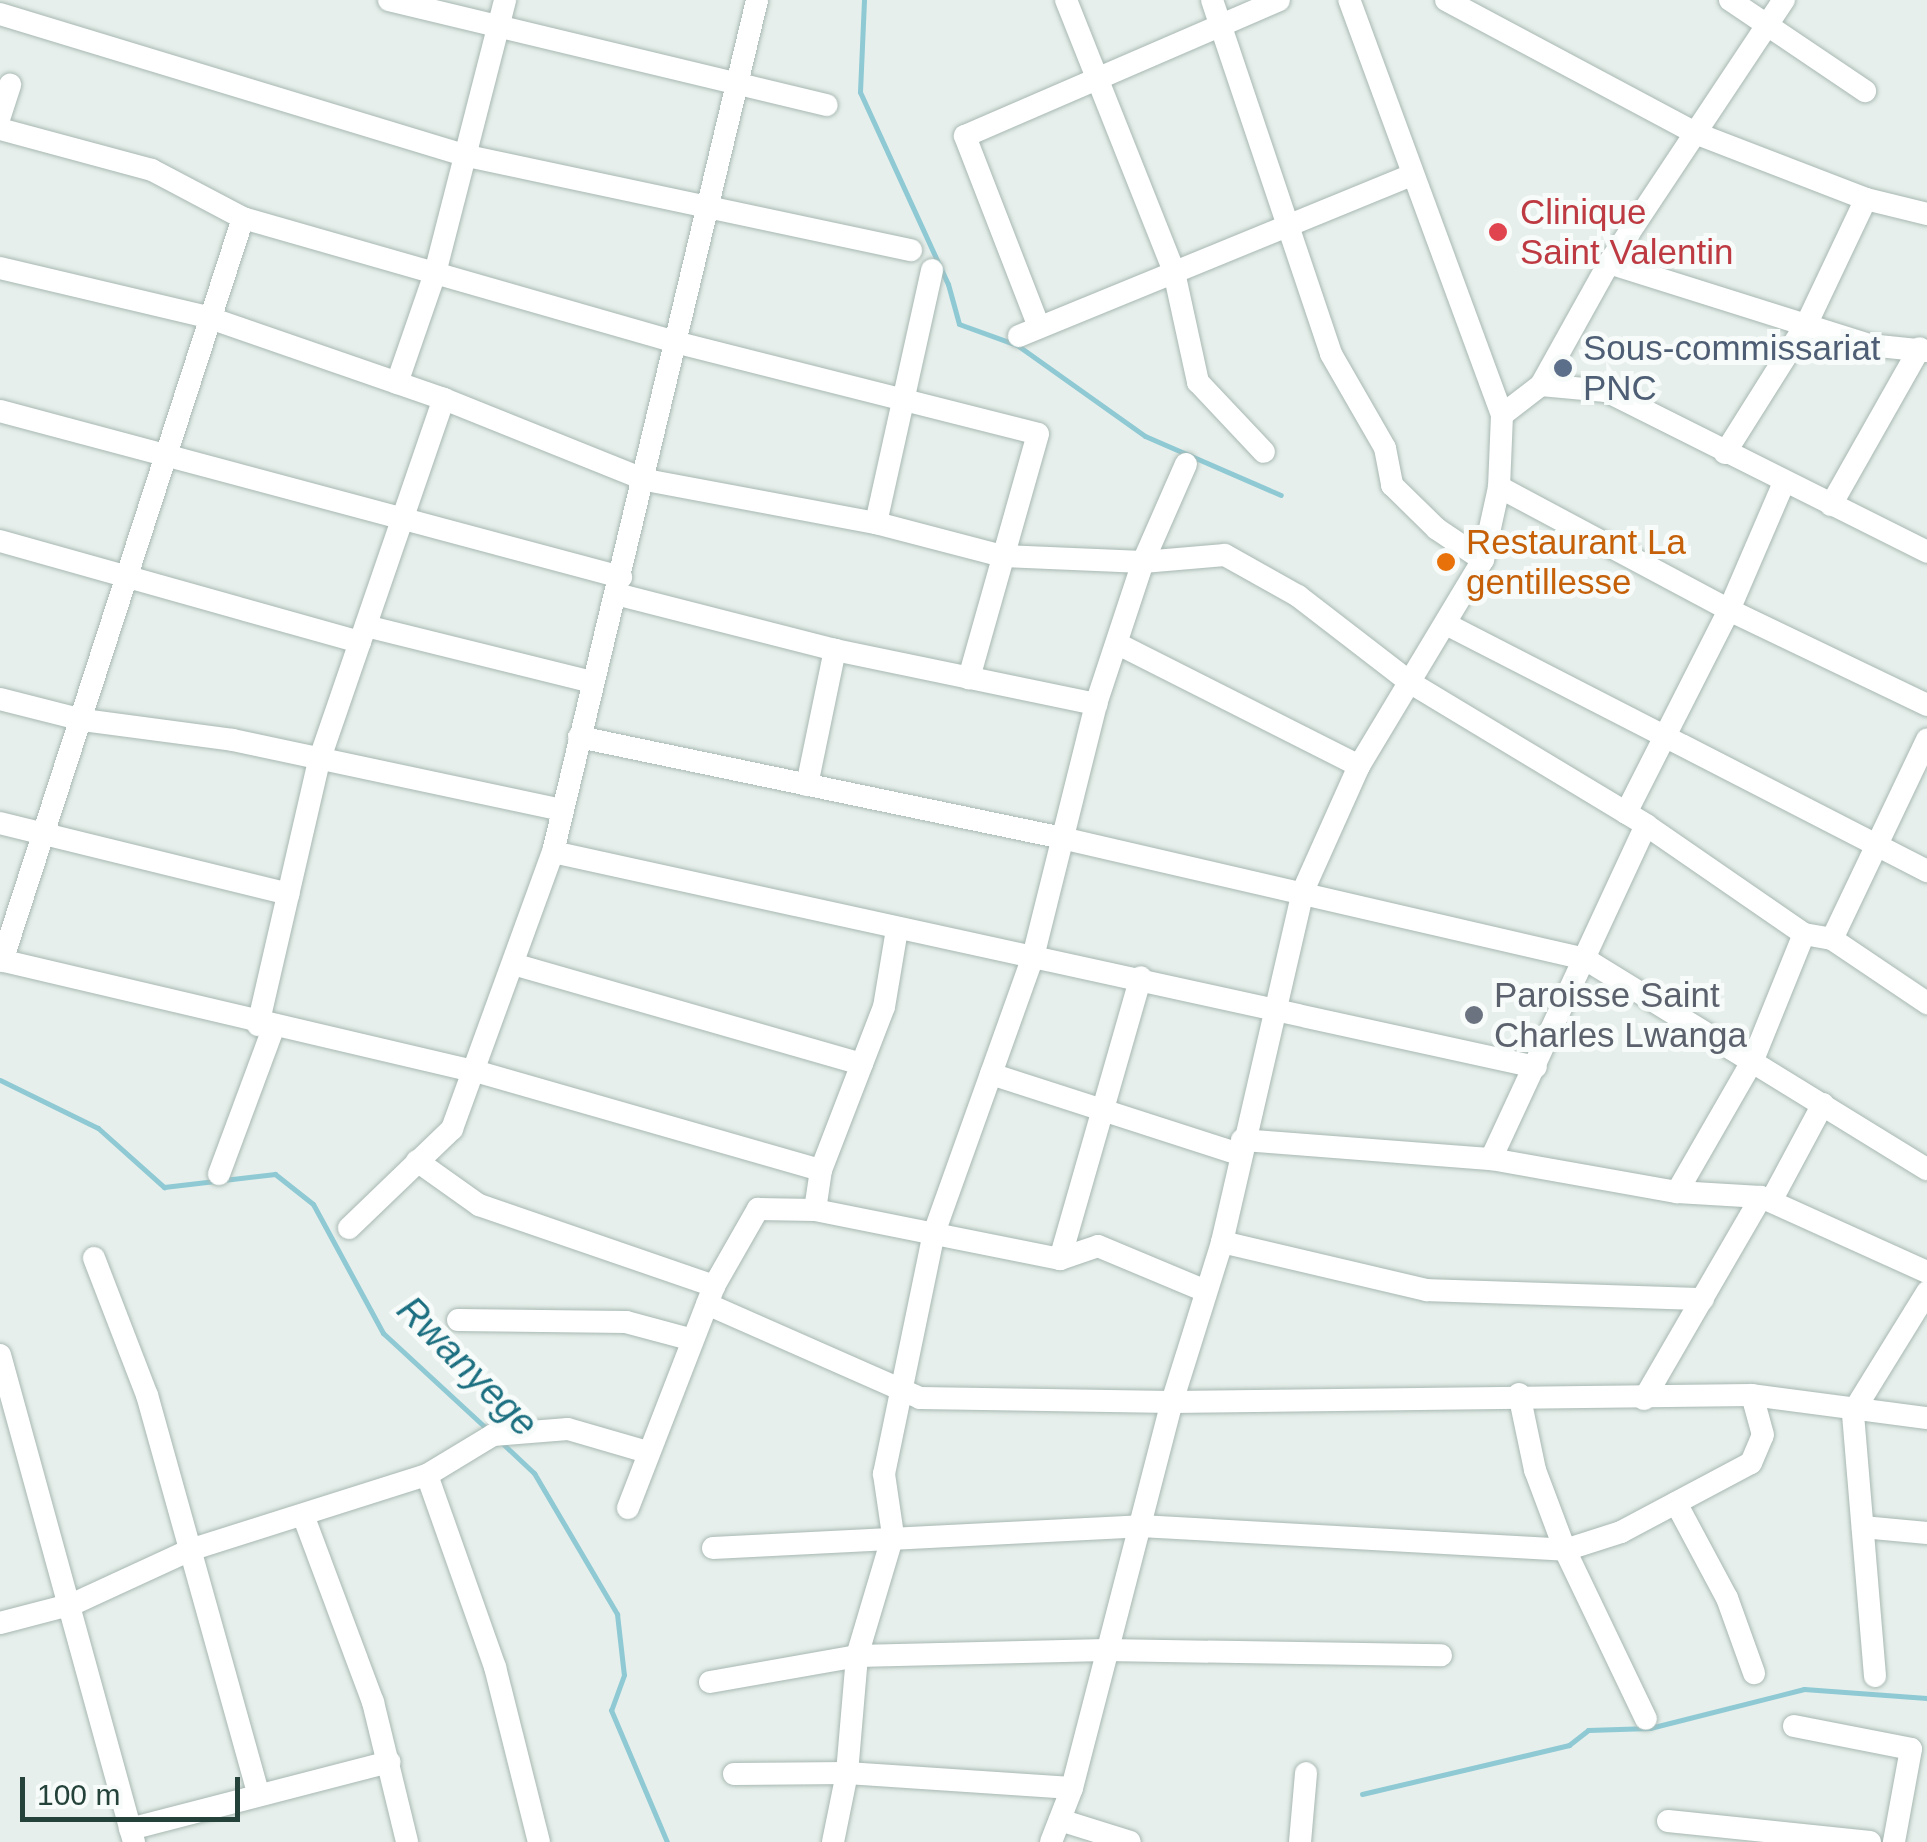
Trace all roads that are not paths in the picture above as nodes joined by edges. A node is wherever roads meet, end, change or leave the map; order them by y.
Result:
1 (389, 0) edge
2 (505, 0) edge
3 (757, 0) edge
4 (1066, 0) edge
5 (1212, 0) edge
6 (1279, 0) edge
7 (1349, 0) edge
8 (1446, 0) edge
9 (1730, 0) edge
10 (1784, 0) edge
11 (0, 14) edge
12 (1772, 22) junction
13 (1222, 25) junction
14 (497, 30) junction
15 (732, 84) junction
16 (1096, 84) junction
17 (10, 85) dead end
18 (1864, 90) dead end
19 (827, 106) dead end
20 (0, 116) edge
21 (0, 129) edge
22 (1694, 133) junction
23 (463, 154) junction
24 (1412, 175) junction
25 (1866, 198) junction
26 (1925, 208) edge
27 (703, 209) junction
28 (243, 218) junction
29 (1290, 223) junction
30 (911, 250) dead end
31 (1609, 263) junction
32 (0, 268) edge
33 (932, 270) dead end
34 (1174, 272) junction
35 (435, 273) junction
36 (207, 317) junction
37 (1806, 323) junction
38 (675, 342) junction
39 (1924, 350) edge
40 (398, 383) junction
41 (1540, 386) junction
42 (444, 399) junction
43 (900, 399) junction
44 (0, 411) edge
45 (1502, 415) junction
46 (1264, 452) dead end
47 (1725, 453) junction
48 (167, 460) junction
49 (1186, 464) dead end
50 (646, 480) junction
51 (1784, 482) junction
52 (1498, 487) junction
53 (1831, 505) junction
54 (403, 517) junction
55 (876, 523) junction
56 (0, 541) edge
57 (1927, 552) edge
58 (1003, 556) junction
59 (1483, 560) junction
60 (1143, 562) junction
61 (129, 580) junction
62 (618, 585) junction
63 (1729, 610) junction
64 (1446, 624) junction
65 (363, 634) junction
66 (1118, 644) junction
67 (836, 650) junction
68 (968, 678) junction
69 (594, 682) junction
70 (1411, 683) junction
71 (0, 699) edge
72 (1096, 704) junction
73 (1927, 704) edge
74 (83, 720) junction
75 (1662, 736) junction
76 (579, 737) junction
77 (1927, 740) edge
78 (319, 761) junction
79 (1359, 766) junction
80 (807, 784) junction
81 (561, 810) junction
82 (1636, 819) junction
83 (0, 823) edge
84 (44, 838) junction
85 (1066, 838) junction
86 (1874, 845) junction
87 (552, 852) junction
88 (1927, 870) edge
89 (1304, 891) junction
90 (288, 894) junction
91 (897, 929) junction
92 (1804, 934) junction
93 (1832, 938) junction
94 (1032, 957) junction
95 (1585, 959) junction
96 (1, 960) edge
97 (513, 964) junction
98 (1141, 977) junction
99 (1927, 1003) edge
100 (1271, 1012) junction
101 (266, 1027) junction
102 (1753, 1060) junction
103 (862, 1064) junction
104 (1536, 1066) junction
105 (475, 1072) junction
106 (991, 1074) junction
107 (1823, 1104) junction
108 (1106, 1111) junction
109 (1240, 1147) junction
110 (1491, 1159) junction
111 (417, 1161) junction
112 (1927, 1169) edge
113 (820, 1170) junction
114 (218, 1174) dead end
115 (1677, 1192) junction
116 (1766, 1199) junction
117 (815, 1210) junction
118 (349, 1228) dead end
119 (934, 1233) junction
120 (1222, 1242) junction
121 (94, 1258) dead end
122 (1060, 1259) junction
123 (1927, 1272) edge
124 (1203, 1290) junction
125 (711, 1295) junction
126 (1704, 1298) junction
127 (1924, 1303) edge
128 (458, 1320) dead end
129 (692, 1340) junction
130 (0, 1355) edge
131 (901, 1392) junction
132 (1520, 1394) junction
133 (1752, 1395) junction
134 (1644, 1400) junction
135 (1172, 1402) junction
136 (1853, 1412) junction
137 (1927, 1418) edge
138 (647, 1452) junction
139 (427, 1475) junction
140 (1676, 1503) junction
141 (628, 1508) dead end
142 (303, 1514) junction
143 (1140, 1526) junction
144 (1863, 1527) junction
145 (1927, 1533) edge
146 (892, 1534) junction
147 (713, 1548) dead end
148 (190, 1550) junction
149 (1565, 1550) junction
150 (73, 1604) junction
151 (0, 1624) edge
152 (1105, 1650) junction
153 (1441, 1655) dead end
154 (858, 1656) junction
155 (1754, 1672) dead end
156 (1876, 1676) dead end
157 (710, 1682) dead end
158 (1646, 1719) dead end
159 (1794, 1726) dead end
160 (389, 1762) junction
161 (847, 1773) junction
162 (1306, 1773) dead end
163 (734, 1774) dead end
164 (1072, 1788) junction
165 (260, 1796) junction
166 (1668, 1821) dead end
167 (1055, 1831) edge
168 (132, 1836) edge
169 (407, 1842) edge
170 (539, 1842) edge
171 (833, 1842) edge
172 (1130, 1842) edge
173 (1300, 1842) edge
174 (1870, 1842) edge
175 (1894, 1842) edge

1 - 14 street
2 - 14 street
3 - 15 street
4 - 16 street
5 - 13 street
6 - 13 street
7 - 24 street
8 - 22 street
9 - 12 street
10 - 12 street
11 - 23 street
12 - 18 street
12 - 22 street
13 - 16 street
13 - 29 street
14 - 15 street
14 - 23 street
15 - 19 street
15 - 27 street
16 - 34 street
16 - 34 street
17 - 20 street
21 - 28 street
22 - 25 street
22 - 31 street
23 - 27 street
23 - 35 street
24 - 29 street
24 - 45 street
25 - 26 street
25 - 37 street
27 - 30 street
27 - 38 street
28 - 35 street
28 - 36 street
29 - 34 street
29 - 59 street
31 - 37 street
31 - 41 street
32 - 36 street
33 - 43 street
34 - 46 street
35 - 38 street
35 - 40 street
36 - 40 street
36 - 48 street
37 - 39 street
37 - 47 street
38 - 43 street
38 - 50 street
39 - 53 street
40 - 42 street
41 - 45 street
41 - 47 street
42 - 50 street
42 - 54 street
43 - 55 street
43 - 58 street
44 - 48 street
45 - 52 street
47 - 51 street
48 - 54 street
48 - 61 street
49 - 60 street
50 - 55 street
50 - 62 street
51 - 53 street
51 - 63 street
52 - 59 street
52 - 63 street
53 - 57 street
54 - 62 street
54 - 65 street
55 - 58 street
56 - 61 street
58 - 60 street
58 - 68 street
59 - 64 street
60 - 66 street
60 - 70 street
61 - 65 street
61 - 74 street
62 - 67 street
62 - 69 street
63 - 73 street
63 - 75 street
64 - 70 street
64 - 75 street
65 - 69 street
65 - 78 street
66 - 72 street
66 - 79 street
67 - 68 street
67 - 80 street
68 - 72 street
69 - 76 street
70 - 79 street
70 - 82 street
71 - 74 street
72 - 85 street
74 - 78 street
74 - 84 street
75 - 82 street
75 - 86 street
76 - 80 street
76 - 81 street
77 - 86 street
78 - 81 street
78 - 90 street
79 - 89 street
80 - 85 street
81 - 87 street
82 - 92 street
82 - 95 street
83 - 84 street
84 - 90 street
84 - 96 street
85 - 89 street
85 - 94 street
86 - 88 street
86 - 93 street
87 - 91 street
87 - 97 street
89 - 95 street
89 - 100 street
90 - 101 street
91 - 94 street
91 - 103 street
92 - 93 street
92 - 102 street
93 - 99 street
94 - 98 street
94 - 106 street
95 - 102 street
95 - 104 street
96 - 101 street
97 - 103 street
97 - 105 street
98 - 100 street
98 - 108 street
100 - 104 street
100 - 109 street
101 - 105 street
101 - 114 street
102 - 107 street
102 - 115 street
103 - 113 street
104 - 110 street
105 - 111 street
105 - 113 street
106 - 108 street
106 - 119 street
107 - 112 street
107 - 116 street
108 - 109 street
108 - 122 street
109 - 110 street
109 - 120 street
110 - 115 street
111 - 118 street
111 - 125 street
113 - 117 street
115 - 116 street
116 - 123 street
116 - 126 street
117 - 119 street
117 - 125 street
119 - 122 street
119 - 131 street
120 - 124 street
120 - 126 street
121 - 148 street
122 - 124 street
124 - 135 street
125 - 129 street
125 - 131 street
126 - 134 street
127 - 136 street
128 - 129 street
129 - 138 street
130 - 150 street
131 - 135 street
131 - 146 street
132 - 134 street
132 - 135 street
132 - 149 street
133 - 134 street
133 - 136 street
133 - 140 street
135 - 143 street
136 - 137 street
136 - 144 street
138 - 139 street
138 - 141 street
139 - 142 street
139 - 170 street
140 - 149 street
140 - 155 street
142 - 148 street
142 - 160 street
143 - 146 street
143 - 149 street
143 - 152 street
144 - 145 street
144 - 156 street
146 - 147 street
146 - 154 street
148 - 150 street
148 - 165 street
149 - 158 street
150 - 151 street
150 - 168 street
152 - 153 street
152 - 154 street
152 - 164 street
154 - 157 street
154 - 161 street
159 - 175 street
160 - 165 street
160 - 169 street
161 - 163 street
161 - 164 street
161 - 171 street
162 - 173 street
164 - 167 street
165 - 168 street
166 - 174 street
167 - 172 street

